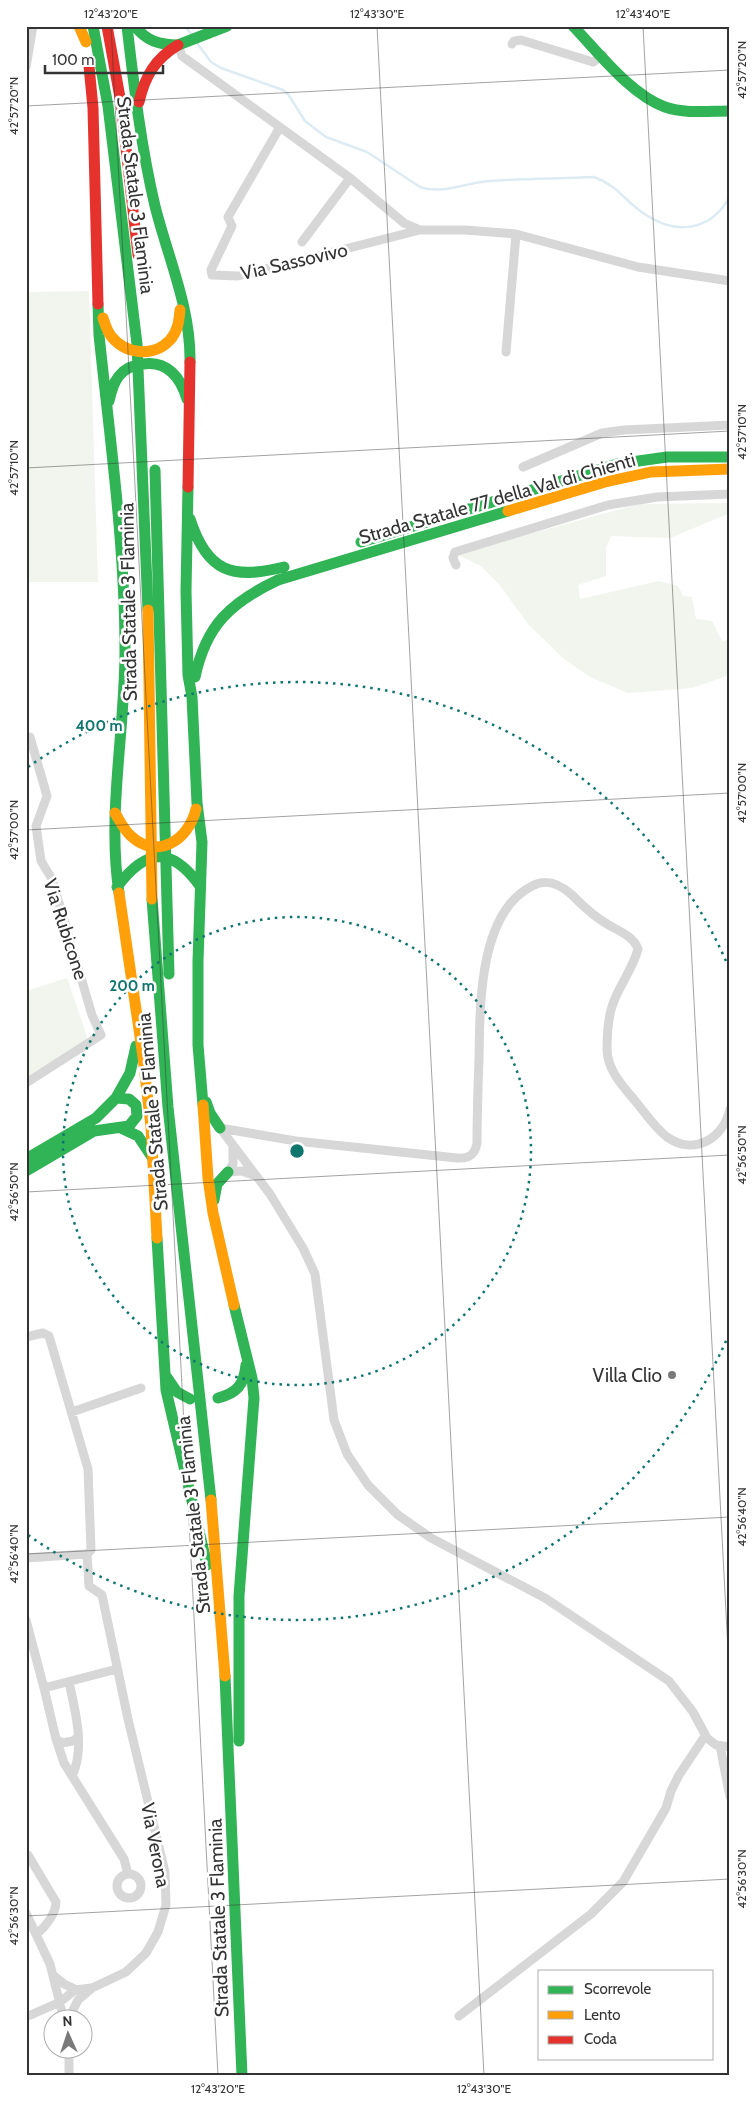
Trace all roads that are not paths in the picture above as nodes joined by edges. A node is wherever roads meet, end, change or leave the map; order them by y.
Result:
1 (32, 26) edge
2 (79, 26) edge
3 (83, 26) edge
4 (93, 26) edge
5 (107, 26) edge
6 (127, 26) edge
7 (135, 26) edge
8 (227, 26) edge
9 (574, 26) edge
10 (208, 32) edge
11 (86, 42) junction
12 (181, 44) junction
13 (512, 44) dead end
14 (603, 55) junction
15 (26, 67) edge
16 (138, 106) junction
17 (730, 111) edge
18 (280, 127) junction
19 (350, 178) junction
20 (420, 230) junction
21 (516, 234) junction
22 (302, 242) dead end
23 (140, 270) dead end
24 (730, 281) edge
25 (98, 298) junction
26 (144, 300) dead end
27 (180, 300) junction
28 (506, 352) dead end
29 (188, 402) junction
30 (151, 408) dead end
31 (107, 411) junction
32 (730, 425) edge
33 (730, 456) edge
34 (154, 457) dead end
35 (523, 466) dead end
36 (730, 469) edge
37 (730, 494) edge
38 (188, 507) junction
39 (456, 565) dead end
40 (192, 697) junction
41 (30, 737) dead end
42 (197, 803) junction
43 (115, 813) junction
44 (200, 886) junction
45 (117, 887) junction
46 (137, 1025) junction
47 (26, 1083) edge
48 (201, 1087) junction
49 (116, 1098) junction
50 (730, 1109) edge
51 (121, 1128) junction
52 (220, 1128) junction
53 (232, 1144) junction
54 (26, 1159) edge
55 (153, 1160) junction
56 (26, 1171) edge
57 (228, 1172) junction
58 (258, 1178) junction
59 (213, 1213) junction
60 (26, 1337) edge
61 (246, 1356) junction
62 (166, 1376) junction
63 (141, 1388) dead end
64 (218, 1398) dead end
65 (190, 1399) dead end
66 (72, 1412) junction
67 (88, 1554) junction
68 (26, 1558) edge
69 (26, 1620) edge
70 (118, 1669) junction
71 (69, 1682) junction
72 (44, 1688) junction
73 (705, 1736) junction
74 (78, 1737) junction
75 (56, 1740) junction
76 (234, 1741) junction
77 (720, 1746) junction
78 (730, 1747) edge
79 (241, 1771) dead end
80 (73, 1774) junction
81 (242, 1791) dead end
82 (730, 1797) edge
83 (242, 1811) dead end
84 (28, 1855) dead end
85 (128, 1874) dead end
86 (26, 1913) edge
87 (37, 1934) junction
88 (53, 1974) junction
89 (250, 1980) dead end
90 (92, 1988) junction
91 (77, 1990) junction
92 (78, 2000) junction
93 (60, 2002) junction
94 (62, 2010) edge
95 (73, 2010) edge
96 (460, 2016) dead end
97 (26, 2017) edge
98 (69, 2060) edge
99 (69, 2076) edge
100 (242, 2076) edge
101 (252, 2076) edge

1 - 15 street
2 - 11 main road
3 - 11 main road
4 - 76 main road, Strada Statale 3 Flaminia
5 - 23 main road, Strada Statale 3 Flaminia
6 - 16 main road
7 - 12 main road
8 - 10 main road
9 - 14 main road
10 - 12 main road
11 - 25 main road
12 - 16 main road
12 - 18 street, Via Sassovivo
13 - 14 street
14 - 17 main road
16 - 27 main road
18 - 19 street, Via Sassovivo
18 - 20 street, Via Sassovivo
19 - 20 street, Via Sassovivo
19 - 22 street, Via Sassovivo
20 - 21 street, Via Sassovivo
21 - 24 street, Via Sassovivo
21 - 28 street
25 - 27 main road
25 - 31 main road
26 - 30 main road, Strada Statale 3 Flaminia
27 - 29 main road
29 - 31 main road
29 - 38 main road
31 - 43 main road
32 - 35 street
33 - 38 main road, Strada Statale 77 della Val di Chienti
34 - 76 main road, Strada Statale 3 Flaminia
36 - 40 main road, Strada Statale 77 della Val di Chienti
37 - 39 street
38 - 40 main road
40 - 42 main road
41 - 47 street, Via Rubicone
42 - 43 main road
42 - 44 main road
43 - 45 main road
44 - 45 main road
44 - 48 main road
45 - 46 main road
46 - 49 main road
46 - 55 main road
48 - 52 main road
48 - 59 main road
49 - 51 main road
49 - 54 main road
50 - 52 street
51 - 55 main road
51 - 56 main road
52 - 53 street
53 - 57 street
53 - 58 street
55 - 62 main road
57 - 58 street
57 - 59 main road
58 - 73 street
59 - 61 main road
60 - 66 street
61 - 64 main road
61 - 76 main road
62 - 65 main road
62 - 76 main road
63 - 66 street
66 - 67 street
67 - 68 street
67 - 70 street, Via Verona
69 - 72 street, Via Verona
70 - 71 street
70 - 90 street, Via Verona
71 - 72 street
71 - 74 street
72 - 75 street, Via Verona
73 - 77 street
73 - 96 street
74 - 75 street
74 - 80 street
75 - 80 street, Via Verona
76 - 79 main road, Strada Statale 3 Flaminia
76 - 100 main road, Strada Statale 3 Flaminia
77 - 78 street
77 - 82 street
80 - 85 street, Via Verona
81 - 83 main road, Strada Statale 3 Flaminia
84 - 87 street
86 - 87 street
87 - 88 street
88 - 91 street
88 - 93 street
89 - 101 main road, Strada Statale 3 Flaminia
90 - 91 street, Via Verona
90 - 92 street, Via Verona
91 - 93 street, Via Verona
92 - 93 street
92 - 95 street, Via Verona
93 - 94 street
93 - 97 street
98 - 99 street

